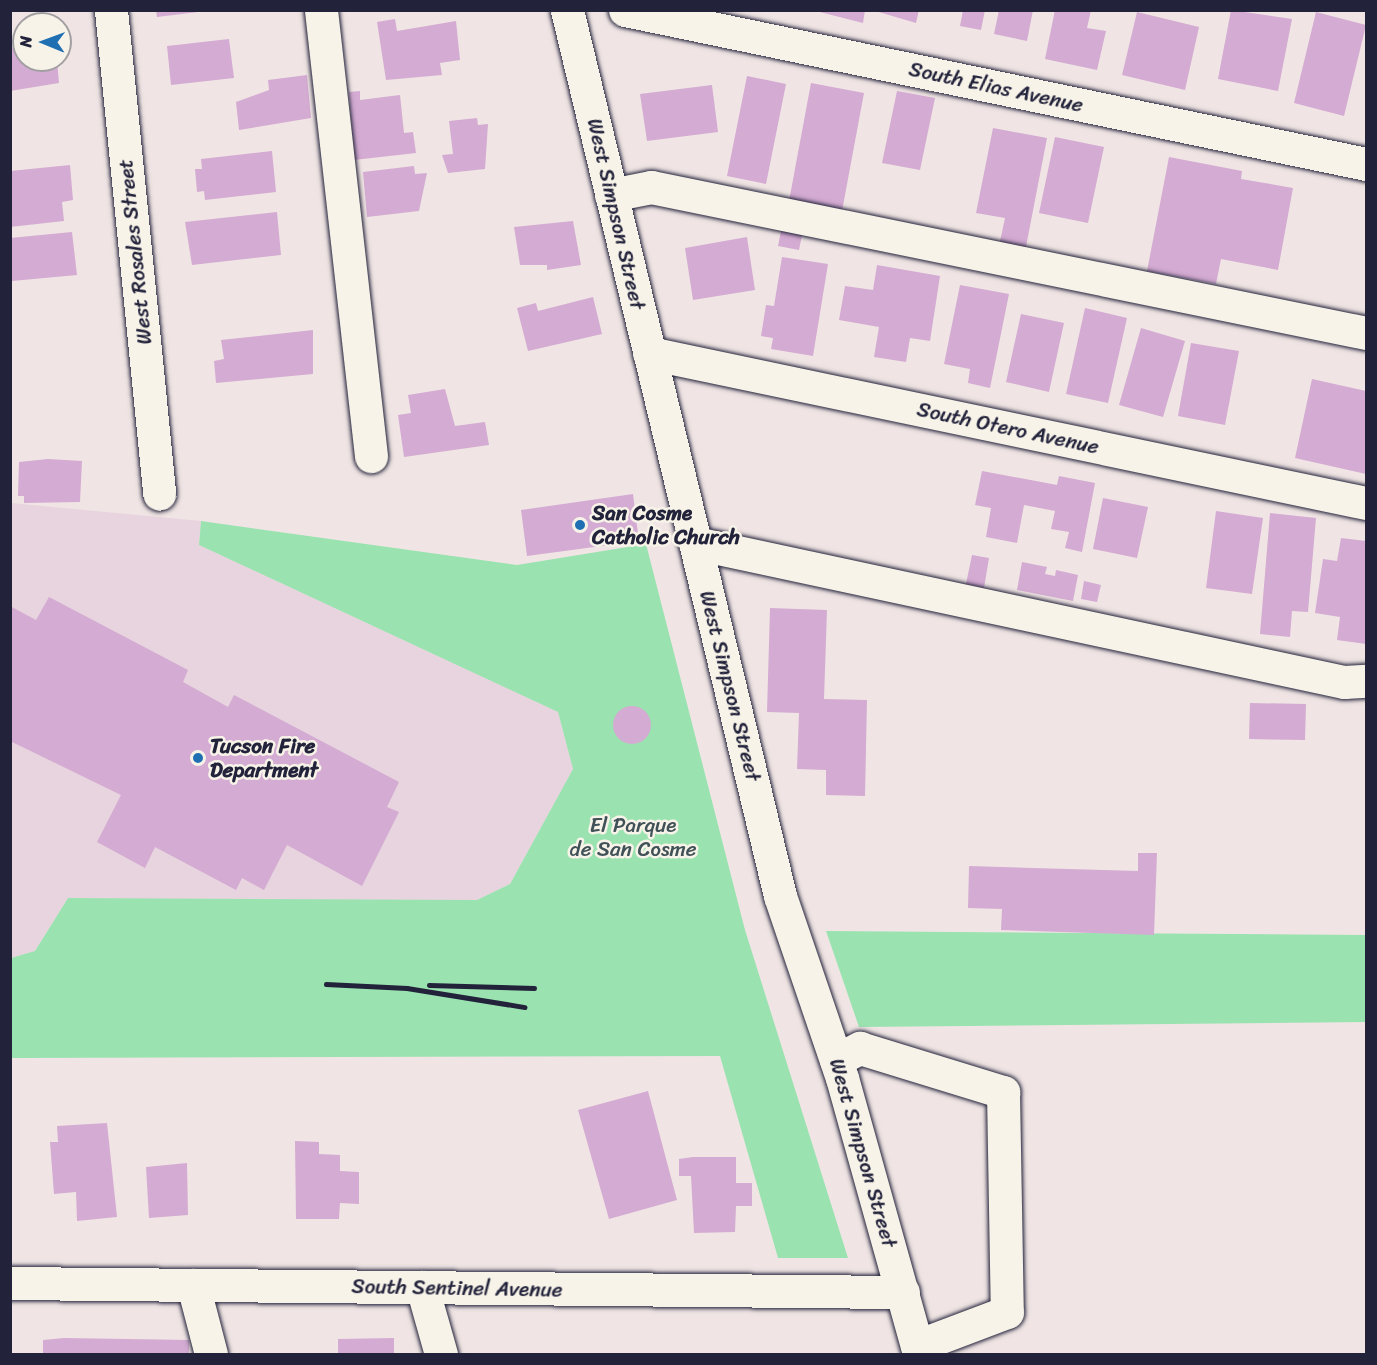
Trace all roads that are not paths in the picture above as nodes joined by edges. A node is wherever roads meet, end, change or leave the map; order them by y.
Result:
1 (111, 10) edge
2 (321, 10) edge
3 (567, 10) edge
4 (625, 10) edge
5 (1366, 164) edge
6 (611, 195) junction
7 (1366, 333) edge
8 (649, 353) junction
9 (371, 456) dead end
10 (159, 494) dead end
11 (1366, 503) edge
12 (695, 543) junction
13 (1366, 681) edge
14 (836, 1060) junction
15 (10, 1284) edge
16 (193, 1285) junction
17 (422, 1287) junction
18 (903, 1292) junction
19 (918, 1350) edge
20 (211, 1354) edge
21 (441, 1354) edge

1 - 10 street, West Rosales Street
2 - 9 street
3 - 6 street, West Simpson Street
4 - 5 street, South Elias Avenue
6 - 7 street
6 - 8 street, West Simpson Street
8 - 11 street, South Otero Avenue
8 - 12 street, West Simpson Street
12 - 13 street
12 - 14 street, West Simpson Street
14 - 18 street, West Simpson Street
14 - 19 street
15 - 16 street, South Sentinel Avenue
16 - 17 street, South Sentinel Avenue
16 - 20 street
17 - 18 street, South Sentinel Avenue
17 - 21 street
18 - 19 street, West Simpson Street

